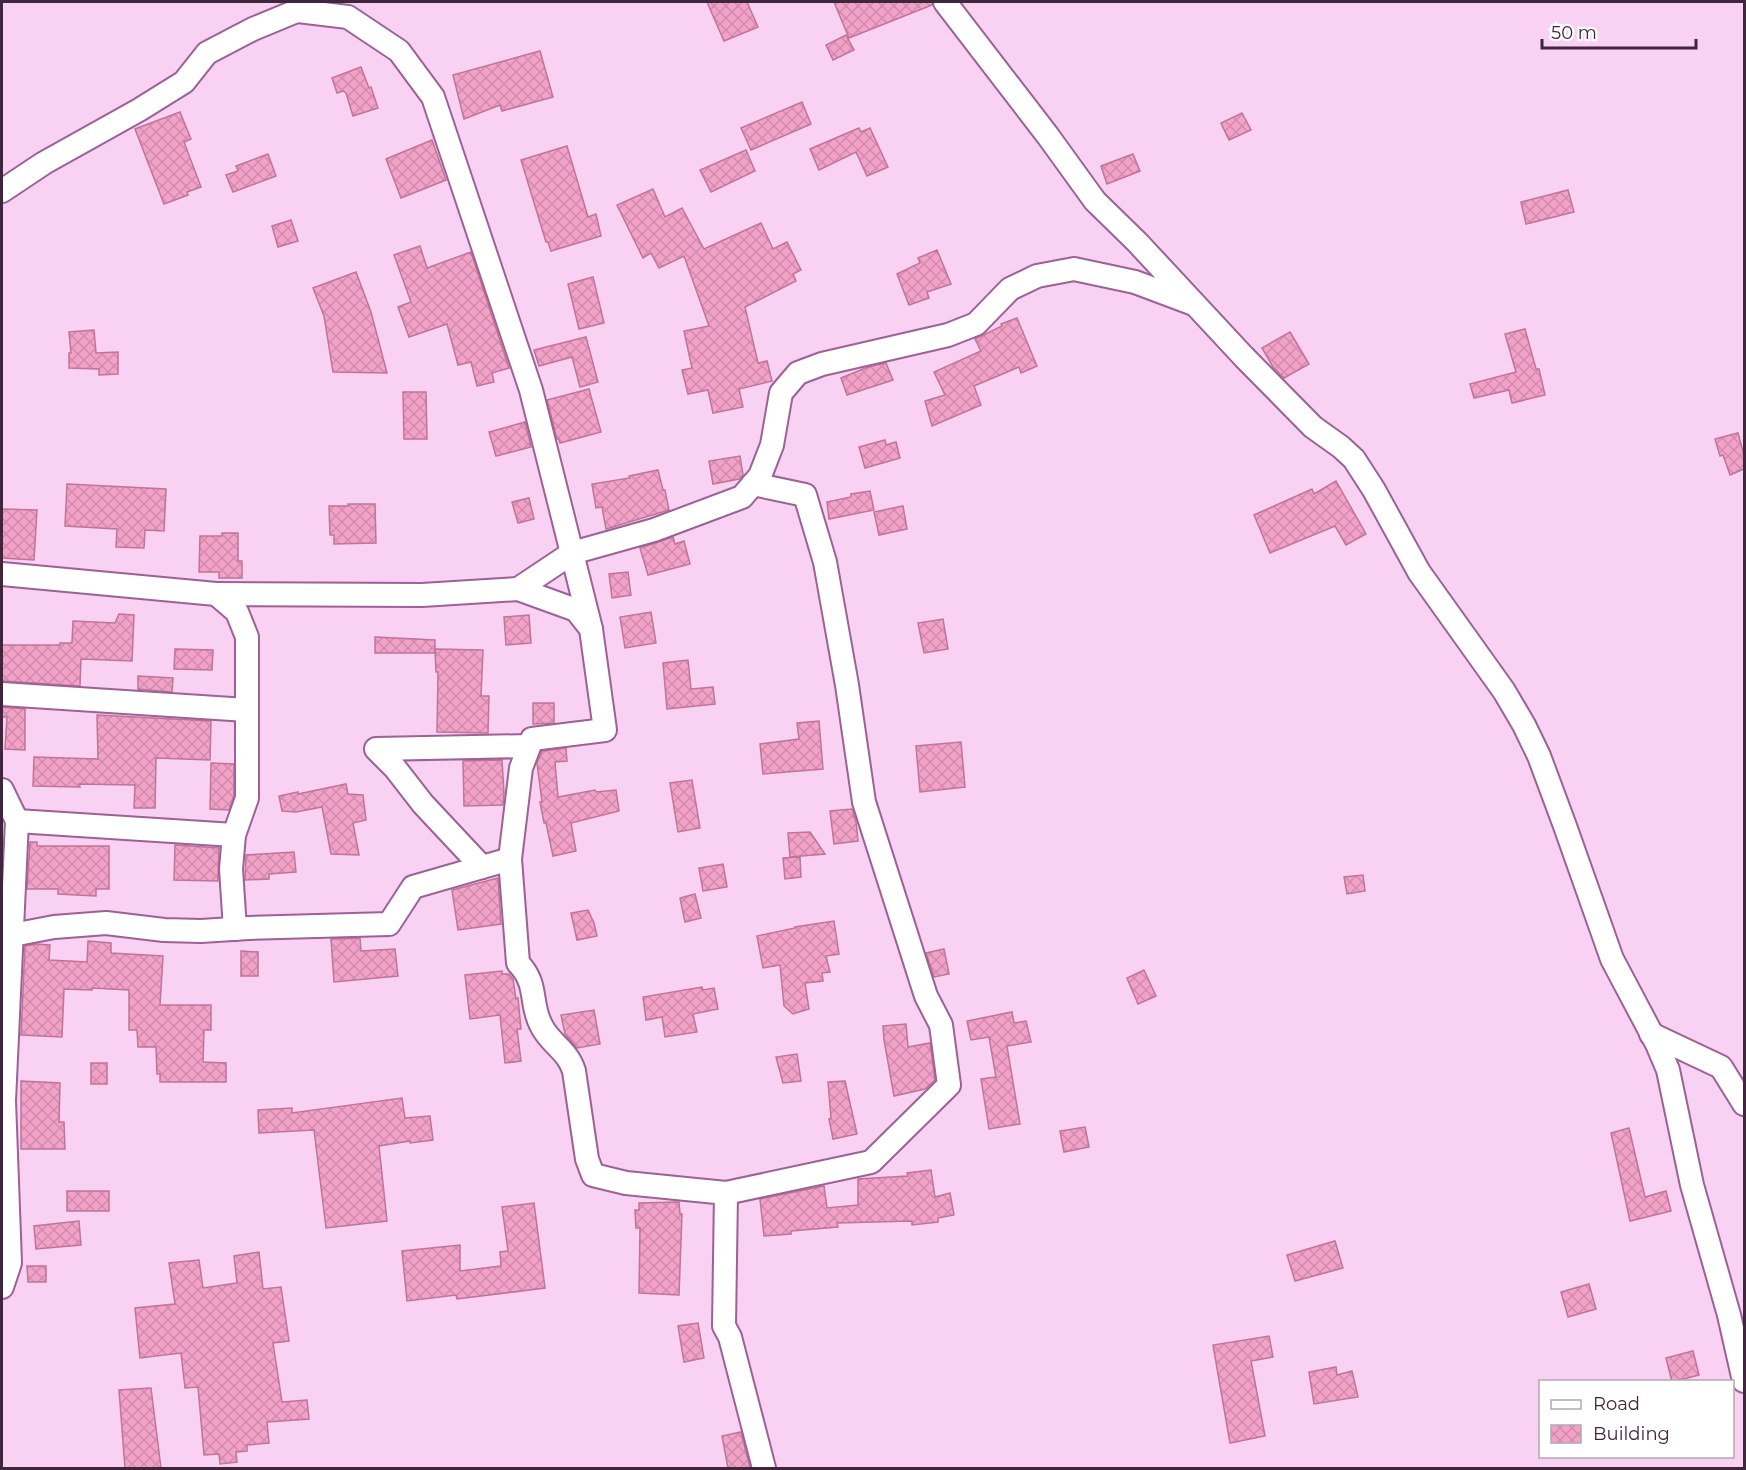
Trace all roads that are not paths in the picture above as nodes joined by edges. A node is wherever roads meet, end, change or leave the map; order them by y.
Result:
1 (321, 2) edge
2 (945, 2) edge
3 (298, 11) junction
4 (2, 191) edge
5 (1195, 304) junction
6 (753, 484) junction
7 (572, 553) junction
8 (2, 574) edge
9 (518, 589) junction
10 (216, 594) junction
11 (591, 629) junction
12 (2, 694) edge
13 (247, 710) junction
14 (529, 746) junction
15 (2, 790) edge
16 (17, 821) junction
17 (234, 835) junction
18 (510, 859) junction
19 (482, 867) junction
20 (235, 929) junction
21 (6, 935) edge
22 (1651, 1034) junction
23 (3, 1063) edge
24 (1744, 1104) edge
25 (726, 1192) junction
26 (2, 1287) edge
27 (1744, 1381) edge
28 (764, 1468) edge

1 - 3 street
2 - 5 street
3 - 4 street
3 - 7 street
5 - 6 street
5 - 22 street
6 - 7 street
6 - 25 street
7 - 9 street
7 - 11 street
8 - 10 street
9 - 10 street
9 - 11 street
10 - 13 street
11 - 14 street
12 - 13 street
13 - 17 street
14 - 18 street
14 - 19 street
15 - 16 street
16 - 17 street
16 - 21 street
17 - 20 street
18 - 19 street
18 - 25 street
19 - 20 street
20 - 21 street
21 - 23 street
22 - 24 street
22 - 27 street
23 - 26 street
25 - 28 street

